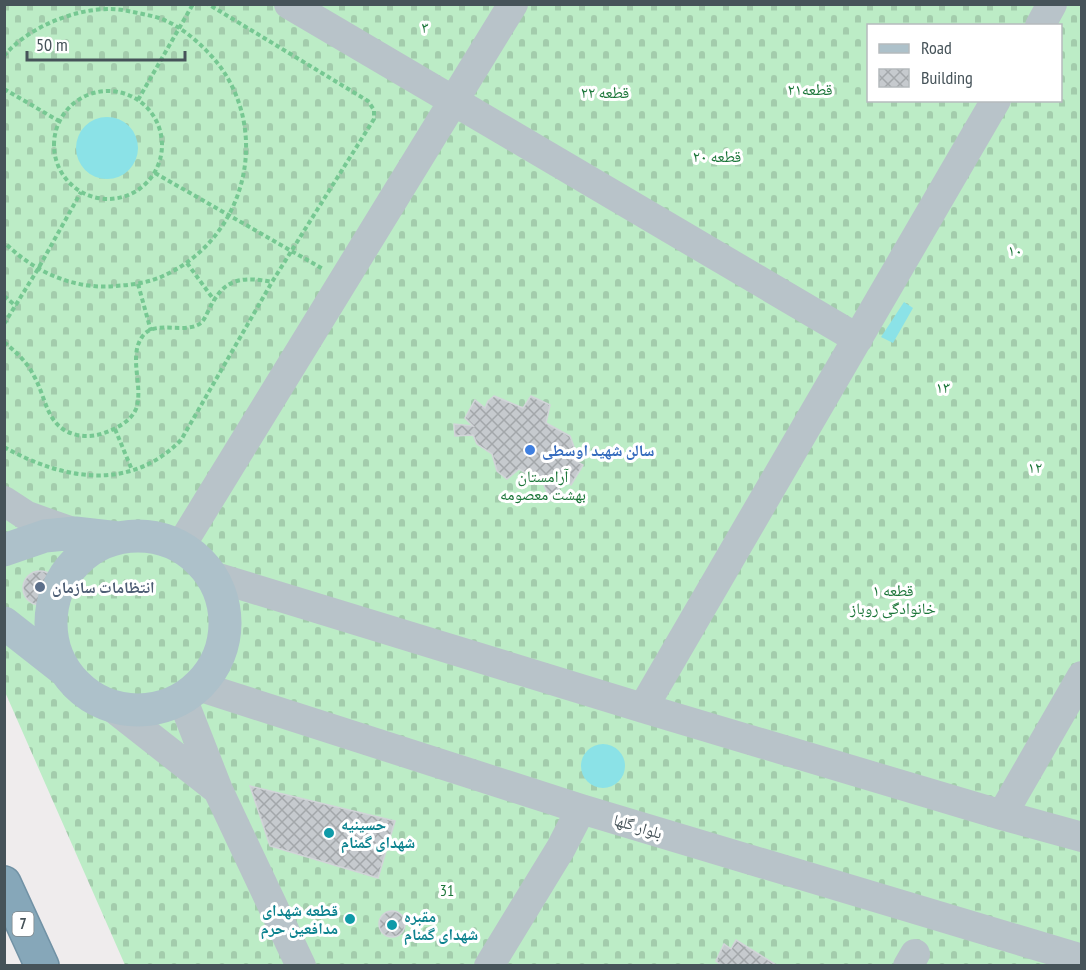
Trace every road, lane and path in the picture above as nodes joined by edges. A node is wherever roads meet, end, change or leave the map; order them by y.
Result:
1 (193, 4) edge
2 (208, 4) edge
3 (289, 4) edge
4 (513, 4) edge
5 (1052, 4) edge
6 (1041, 24) edge
7 (179, 29) junction
8 (4, 56) edge
9 (4, 89) edge
10 (138, 100) junction
11 (455, 101) junction
12 (995, 102) edge
13 (60, 121) junction
14 (155, 173) junction
15 (81, 192) junction
16 (229, 217) junction
17 (4, 242) edge
18 (292, 251) junction
19 (187, 262) junction
20 (38, 269) junction
21 (344, 281) junction
22 (272, 282) junction
23 (138, 284) junction
24 (4, 296) edge
25 (214, 300) junction
26 (16, 306) junction
27 (4, 324) edge
28 (151, 331) junction
29 (858, 339) junction
30 (4, 342) edge
31 (115, 429) junction
32 (4, 447) edge
33 (132, 470) junction
34 (4, 501) edge
35 (75, 533) junction
36 (119, 538) junction
37 (180, 547) junction
38 (4, 550) edge
39 (212, 576) junction
40 (4, 623) edge
41 (65, 670) junction
42 (1082, 676) edge
43 (190, 692) junction
44 (111, 706) junction
45 (643, 708) junction
46 (218, 790) junction
47 (581, 809) junction
48 (1002, 815) junction
49 (1082, 837) edge
50 (4, 883) edge
51 (1082, 959) edge
52 (42, 966) edge
53 (301, 966) edge
54 (489, 966) edge

1 - 7 path
2 - 18 path
3 - 11 lane
4 - 11 lane
5 - 6 lane
7 - 8 path
7 - 10 path
7 - 16 path
9 - 13 path
10 - 13 path
10 - 14 path
11 - 21 lane
11 - 29 lane
12 - 29 lane
13 - 15 path
14 - 15 path
14 - 16 path
15 - 20 path
16 - 18 path
16 - 19 path
17 - 20 path
18 - 21 path
18 - 22 path
19 - 23 path
19 - 25 path
20 - 23 path
20 - 26 path
21 - 37 lane
22 - 25 path
22 - 33 path
23 - 28 path
24 - 26 path
25 - 28 path
26 - 27 path
28 - 31 path
29 - 45 lane
30 - 31 path
31 - 33 path
32 - 33 path
34 - 35 lane
35 - 36 main road
35 - 38 main road
36 - 37 main road
36 - 41 main road
37 - 39 main road
39 - 43 main road
39 - 45 lane
40 - 41 main road
41 - 44 main road
42 - 48 lane
43 - 44 main road
43 - 46 lane
43 - 47 lane, بلوار گلها
44 - 46 lane
45 - 48 lane
46 - 53 lane
47 - 51 lane, بلوار گلها
47 - 54 lane
48 - 49 lane
50 - 52 highway, 7

